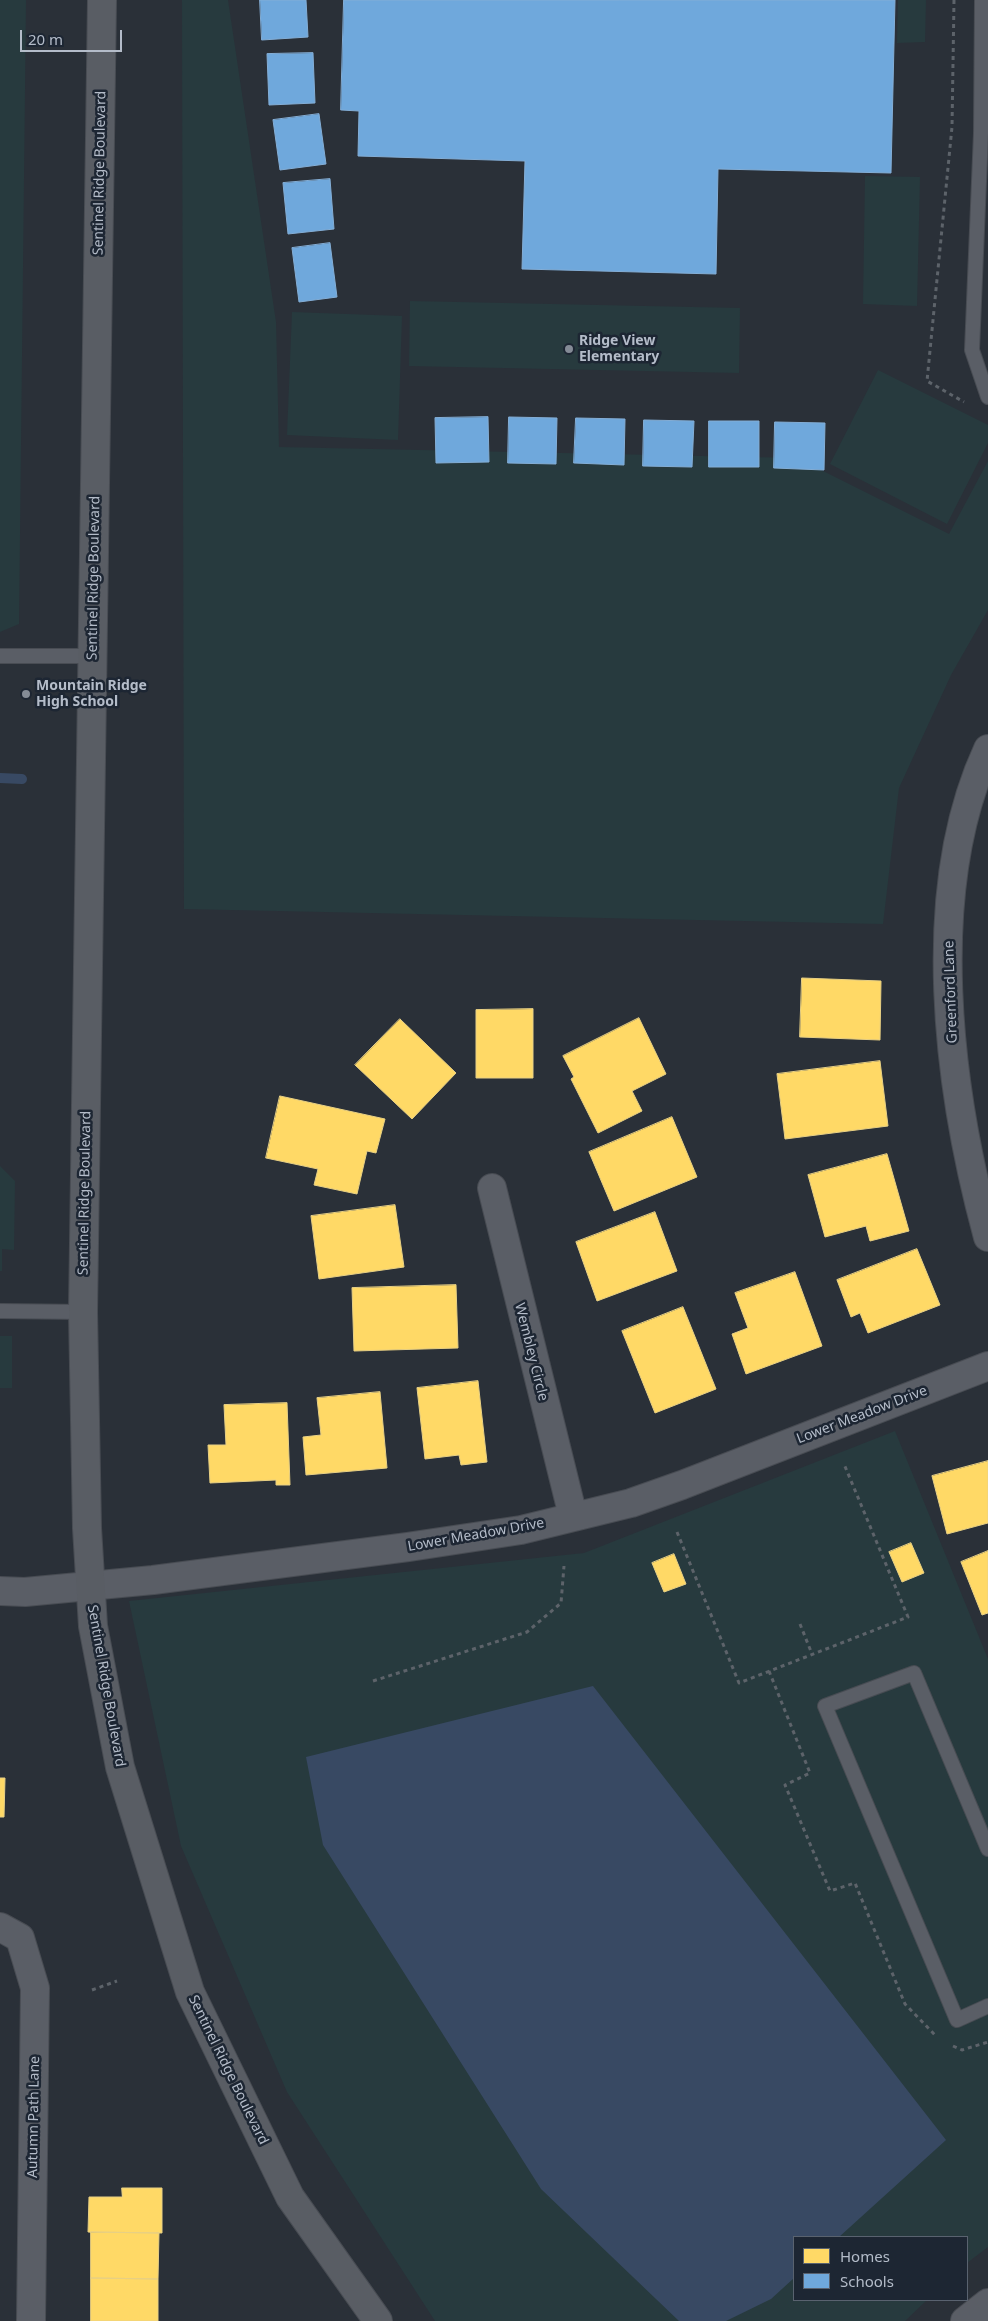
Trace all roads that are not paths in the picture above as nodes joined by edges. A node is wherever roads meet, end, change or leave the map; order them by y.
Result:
1 (102, 0) edge
2 (982, 0) edge
3 (988, 397) edge
4 (0, 656) edge
5 (93, 656) junction
6 (988, 749) edge
7 (492, 1188) dead end
8 (988, 1237) edge
9 (0, 1311) edge
10 (83, 1312) junction
11 (988, 1366) edge
12 (573, 1516) junction
13 (90, 1584) junction
14 (0, 1591) edge
15 (988, 1849) edge
16 (0, 1927) edge
17 (988, 2006) edge
18 (988, 2303) edge
19 (31, 2321) edge
20 (378, 2321) edge
21 (965, 2321) edge

1 - 5 main road, Sentinel Ridge Boulevard
2 - 3 lane
4 - 5 lane
5 - 10 main road, Sentinel Ridge Boulevard
6 - 8 street, Greenford Lane
7 - 12 street, Wembley Circle
9 - 10 lane
10 - 13 main road, Sentinel Ridge Boulevard
11 - 12 street, Lower Meadow Drive
12 - 13 street, Lower Meadow Drive
13 - 14 street, Lower Meadow Drive
13 - 20 main road, Sentinel Ridge Boulevard
15 - 17 lane
16 - 19 street, Autumn Path Lane
18 - 21 street

